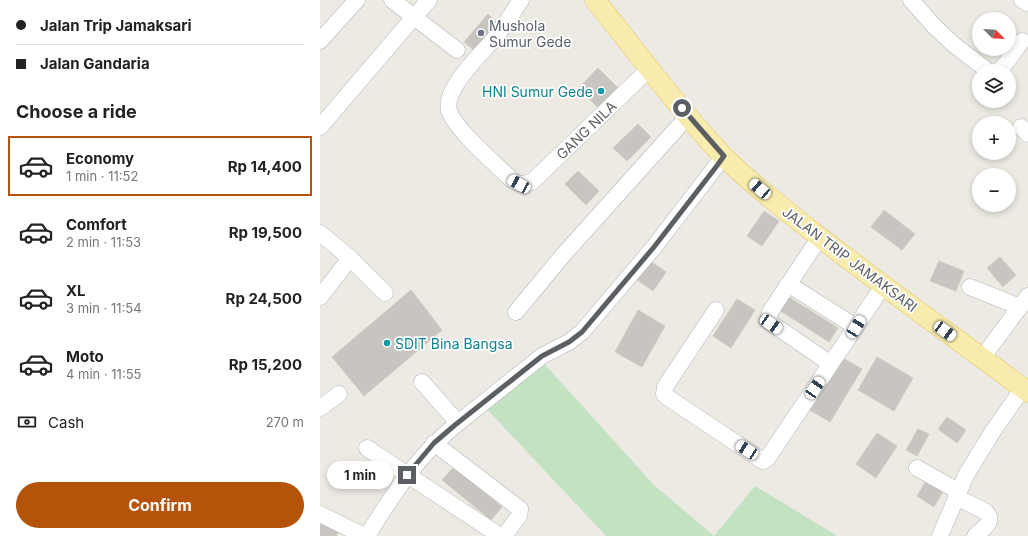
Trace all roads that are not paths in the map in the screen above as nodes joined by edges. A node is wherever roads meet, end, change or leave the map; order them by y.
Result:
1 (357, 0) edge
2 (392, 0) edge
3 (429, 0) edge
4 (521, 0) edge
5 (595, 0) edge
6 (912, 0) edge
7 (1022, 0) edge
8 (1028, 3) edge
9 (414, 17) junction
10 (1020, 39) edge
11 (320, 41) edge
12 (457, 50) dead end
13 (979, 64) edge
14 (1004, 64) edge
15 (649, 69) junction
16 (688, 116) junction
17 (320, 127) edge
18 (724, 156) junction
19 (320, 233) edge
20 (820, 237) junction
21 (350, 258) junction
22 (788, 284) junction
23 (883, 286) junction
24 (970, 287) dead end
25 (385, 293) dead end
26 (320, 297) edge
27 (1024, 302) edge
28 (716, 310) dead end
29 (516, 312) dead end
30 (856, 327) junction
31 (982, 358) junction
32 (831, 364) junction
33 (422, 382) dead end
34 (1025, 390) edge
35 (339, 394) dead end
36 (320, 408) edge
37 (458, 423) junction
38 (434, 443) junction
39 (367, 448) dead end
40 (916, 468) dead end
41 (407, 475) junction
42 (957, 494) junction
43 (320, 514) edge
44 (365, 536) edge
45 (500, 536) edge
46 (504, 536) edge
47 (940, 536) edge
48 (975, 536) edge

1 - 11 street
2 - 9 street
3 - 9 street
4 - 15 street, GANG NILA
5 - 15 main road, JALAN TRIP JAMAKSARI
6 - 13 street
7 - 8 street
9 - 12 street
9 - 17 street
10 - 14 street
15 - 16 main road, JALAN TRIP JAMAKSARI
16 - 18 main road, JALAN TRIP JAMAKSARI
16 - 29 street
18 - 20 main road, JALAN TRIP JAMAKSARI
18 - 37 street
19 - 21 street
20 - 22 street
20 - 23 main road, JALAN TRIP JAMAKSARI
21 - 25 street
21 - 26 street
22 - 30 street
22 - 32 street
23 - 30 street
23 - 31 main road, JALAN TRIP JAMAKSARI
24 - 27 street
27 - 31 street
28 - 32 street
30 - 32 street
31 - 34 main road, JALAN TRIP JAMAKSARI
33 - 37 street
34 - 42 street
35 - 36 street
37 - 38 street
38 - 41 street
38 - 46 street
39 - 41 street
40 - 42 street
41 - 44 street
41 - 45 street
42 - 47 street
42 - 48 street
43 - 44 street

